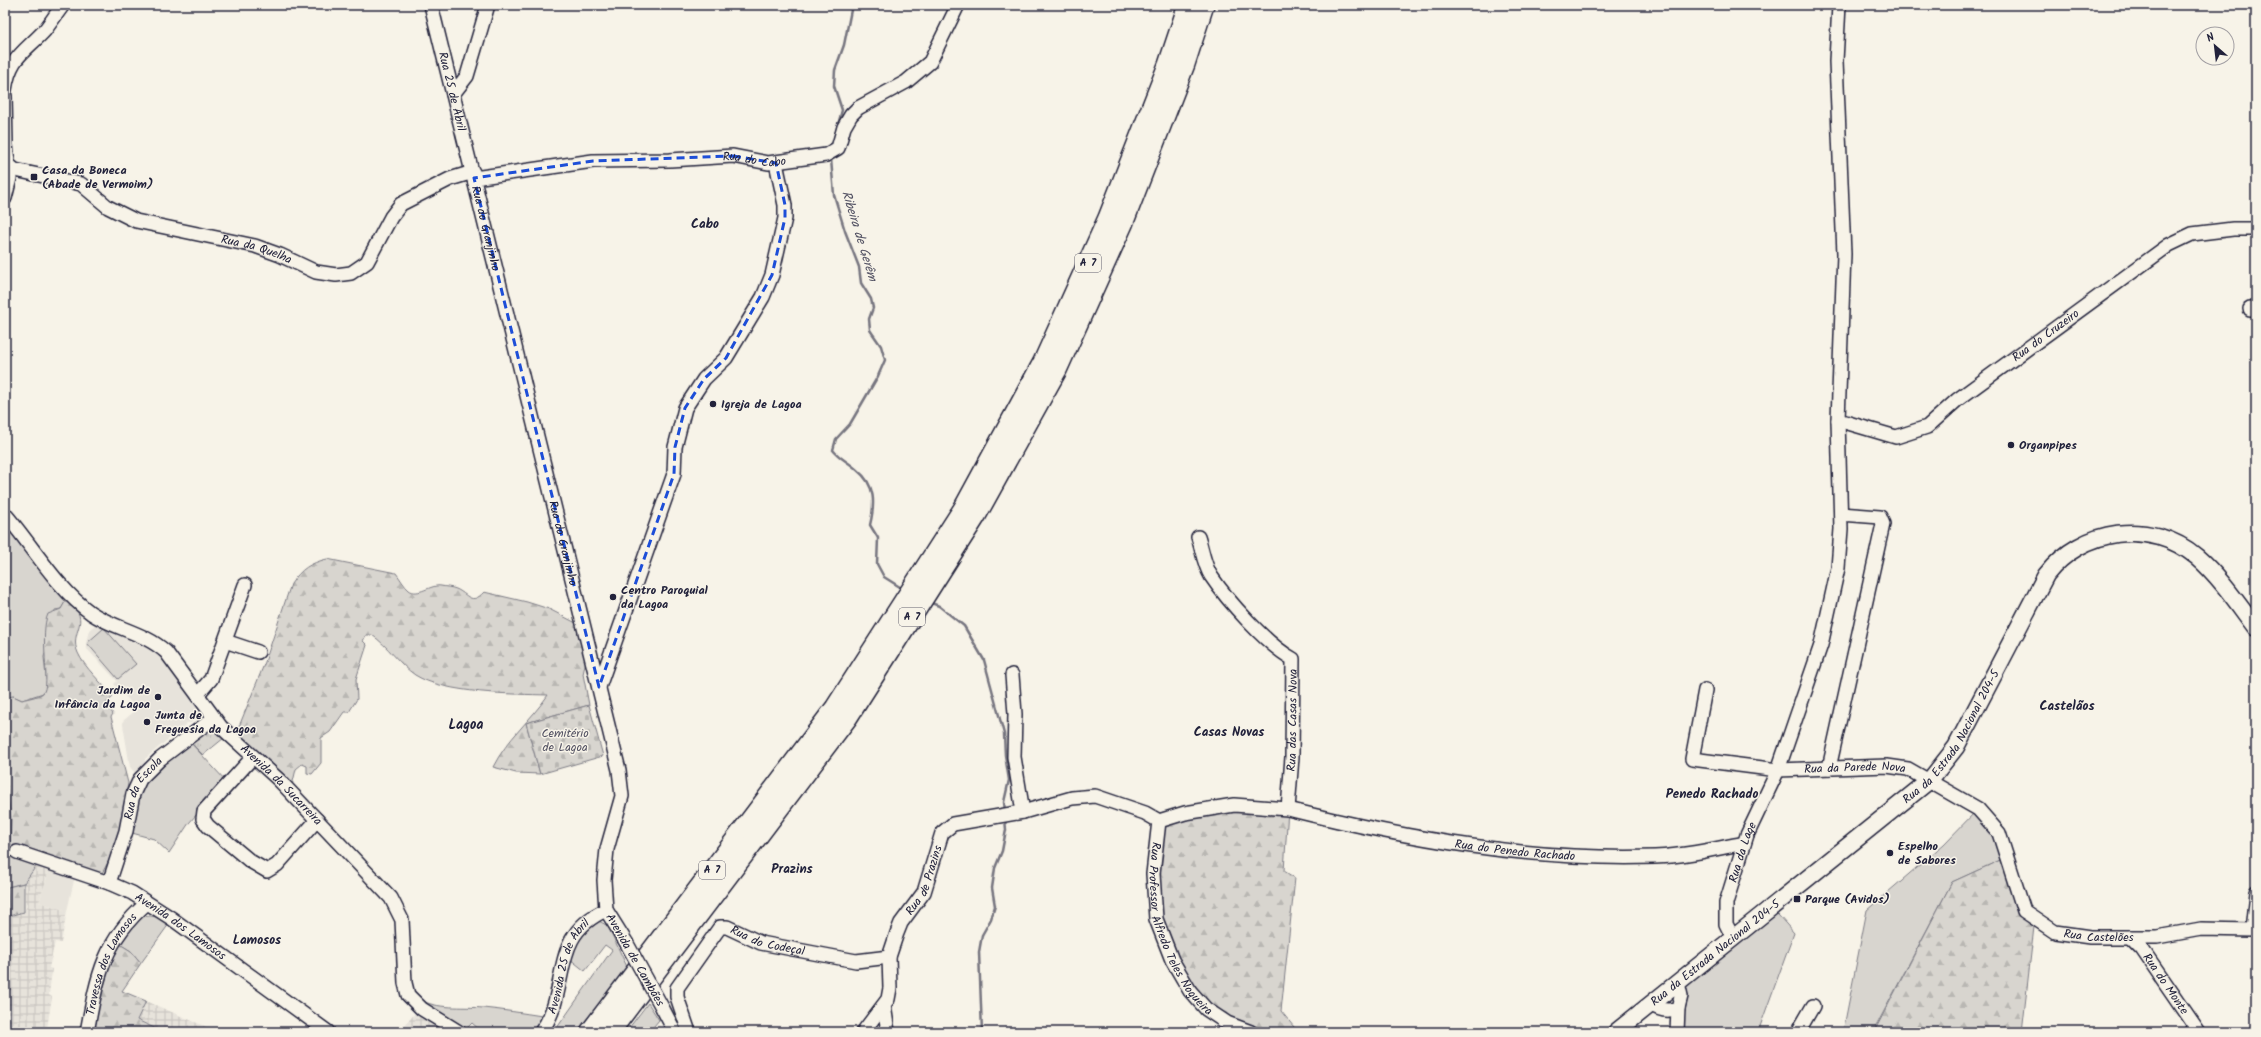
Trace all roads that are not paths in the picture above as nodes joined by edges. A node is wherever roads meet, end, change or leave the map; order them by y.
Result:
1 (64, 5) edge
2 (431, 5) edge
3 (488, 5) edge
4 (958, 5) edge
5 (1188, 5) edge
6 (1204, 5) edge
7 (1839, 5) edge
8 (5, 90) edge
9 (453, 94) junction
10 (5, 96) edge
11 (776, 163) junction
12 (7, 164) edge
13 (474, 175) junction
14 (5, 198) edge
15 (2256, 229) edge
16 (1838, 420) junction
17 (969, 512) junction
18 (5, 514) edge
19 (1841, 514) junction
20 (1198, 537) dead end
21 (245, 585) dead end
22 (2256, 628) edge
23 (225, 641) junction
24 (258, 652) dead end
25 (1012, 675) dead end
26 (599, 687) junction
27 (1705, 690) dead end
28 (198, 694) junction
29 (841, 713) junction
30 (214, 718) junction
31 (252, 757) junction
32 (1829, 768) junction
33 (1778, 770) junction
34 (1930, 780) junction
35 (1288, 809) junction
36 (1023, 812) junction
37 (317, 820) junction
38 (1159, 821) junction
39 (1744, 843) junction
40 (17, 852) dead end
41 (109, 883) junction
42 (2256, 892) edge
43 (147, 903) junction
44 (606, 910) junction
45 (2130, 937) junction
46 (1733, 938) junction
47 (889, 957) junction
48 (1678, 983) junction
49 (1651, 1004) junction
50 (884, 1005) junction
51 (1814, 1006) dead end
52 (1678, 1008) junction
53 (87, 1032) edge
54 (328, 1032) edge
55 (459, 1032) edge
56 (541, 1032) edge
57 (590, 1032) edge
58 (610, 1032) edge
59 (675, 1032) edge
60 (688, 1032) edge
61 (863, 1032) edge
62 (888, 1032) edge
63 (1251, 1032) edge
64 (1616, 1032) edge
65 (1677, 1032) edge
66 (1798, 1032) edge
67 (2199, 1032) edge

1 - 8 street
2 - 9 street, Rua 25 de Abril
3 - 9 street
4 - 11 street, Rua do Cabo
5 - 17 highway, A 7
6 - 17 highway, A 7
7 - 16 street, Rua da Lage
9 - 13 street, Rua 25 de Abril
10 - 12 street
11 - 13 street, Rua do Cabo
11 - 26 street
12 - 13 street, Rua da Quelha
12 - 14 street
13 - 26 street, Rua do Granjinho
15 - 16 street, Rua do Cruzeiro
16 - 19 street, Rua da Lage
17 - 29 highway, A 7
18 - 28 street, Avenida da Sucarreira
19 - 32 street
19 - 33 street, Rua da Lage
20 - 35 street, Rua das Casas Nova
21 - 23 street
22 - 34 main road, Rua da Estrada Nacional 204-5
23 - 24 street
23 - 28 street
25 - 36 street
26 - 44 street, Rua do Granjinho
27 - 33 street, Rua da Parede Nova
28 - 30 street, Avenida da Sucarreira
29 - 57 highway, A 7
29 - 58 highway, A 7
30 - 31 street, Avenida da Sucarreira
30 - 41 street, Rua da Escola
31 - 37 street, Avenida da Sucarreira
31 - 37 street
32 - 33 street, Rua da Parede Nova
32 - 34 street, Rua da Parede Nova
33 - 39 street, Rua da Lage
34 - 45 street, Rua Castelões
34 - 46 main road, Rua da Estrada Nacional 204-5
35 - 38 street
35 - 39 street, Rua do Penedo Rachado
36 - 38 street, Rua de Prazins
36 - 47 street, Rua de Prazins
37 - 55 street, Avenida da Sucarreira
38 - 63 street, Rua Professor Alfredo Teles Nogueira
39 - 46 street, Rua da Lage
40 - 41 street, Avenida dos Lamosos
41 - 43 street, Avenida dos Lamosos
42 - 45 street, Rua Castelões
43 - 53 street, Travessa dos Lamosos
43 - 54 street, Avenida dos Lamosos
44 - 56 street, Avenida 25 de Abril
44 - 59 street, Avenida de Cambães, bridge
45 - 67 street, Rua do Monte
46 - 48 main road, Rua da Estrada Nacional 204-5
47 - 50 street, Rua de Prazins
47 - 60 street, Rua do Codeçal
48 - 49 main road, Rua da Estrada Nacional 204-5
48 - 52 street
49 - 52 street
49 - 64 main road, Rua da Estrada Nacional 204-5
50 - 61 street
50 - 62 street
51 - 66 street
52 - 65 street

